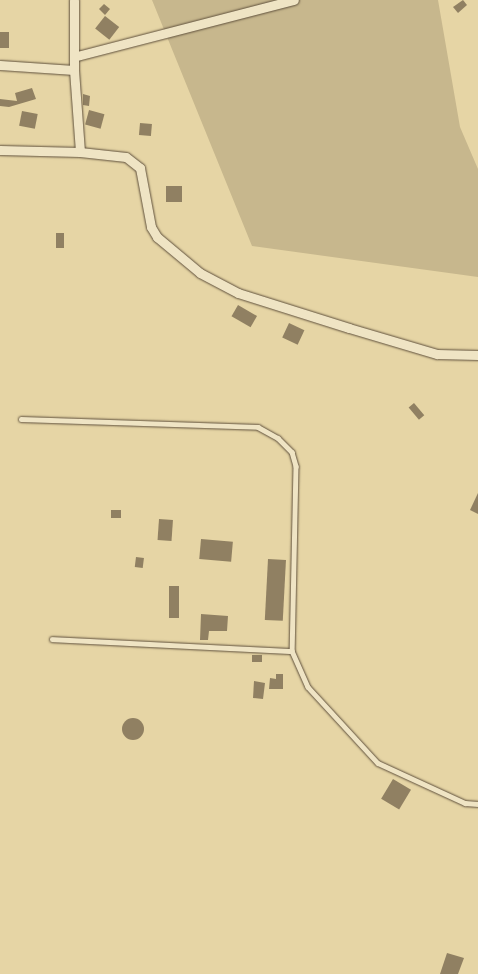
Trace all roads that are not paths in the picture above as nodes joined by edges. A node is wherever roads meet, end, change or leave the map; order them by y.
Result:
1 (74, 0) edge
2 (294, 0) edge
3 (76, 56) junction
4 (0, 65) edge
5 (74, 70) junction
6 (0, 150) edge
7 (80, 152) junction
8 (478, 355) edge
9 (21, 419) dead end
10 (52, 639) dead end
11 (292, 651) junction
12 (478, 804) edge

1 - 3 street
2 - 3 street
3 - 5 street
4 - 5 street
5 - 7 street
6 - 7 street
7 - 8 street
9 - 11 lane
10 - 11 lane
11 - 12 lane

